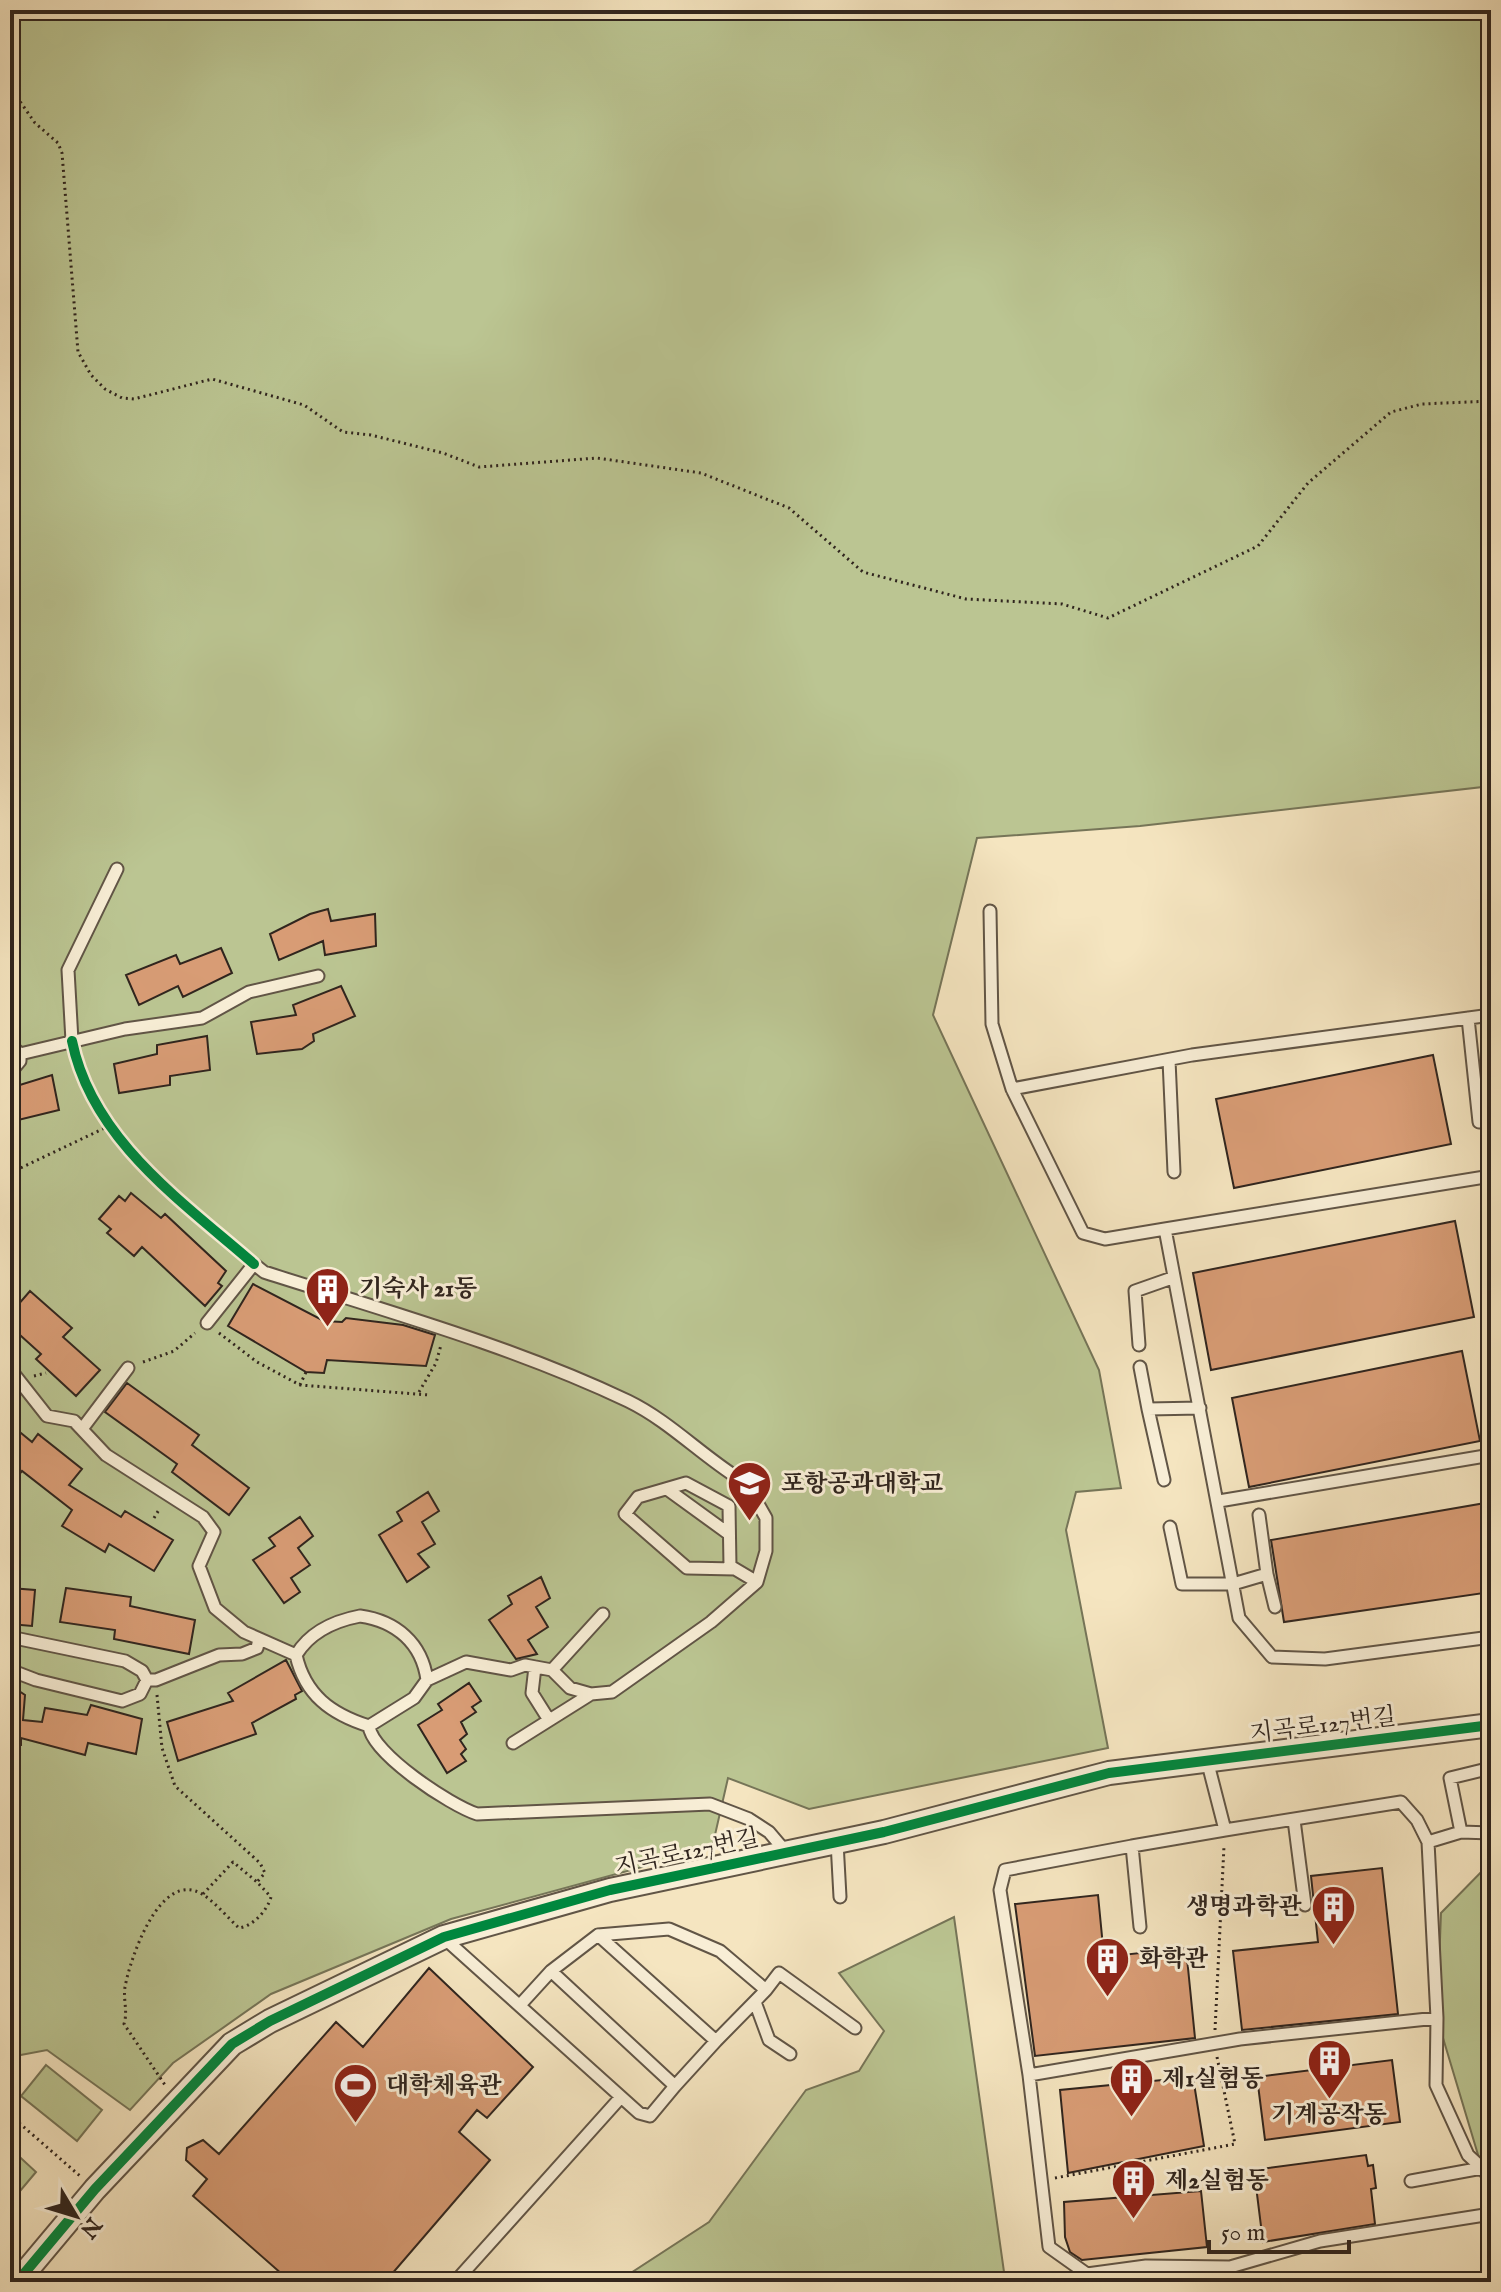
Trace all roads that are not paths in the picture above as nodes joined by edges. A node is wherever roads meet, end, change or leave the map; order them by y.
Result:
1 (117, 869) dead end
2 (990, 911) dead end
3 (318, 976) dead end
4 (1491, 1015) edge
5 (1468, 1018) junction
6 (72, 1041) junction
7 (10, 1044) edge
8 (20, 1054) junction
9 (1169, 1060) junction
10 (10, 1073) edge
11 (1012, 1089) junction
12 (1491, 1121) edge
13 (1174, 1172) dead end
14 (1491, 1176) edge
15 (1165, 1229) junction
16 (1172, 1278) junction
17 (207, 1323) road end
18 (1139, 1345) dead end
19 (1140, 1367) dead end
20 (128, 1368) road end
21 (10, 1369) edge
22 (1200, 1408) junction
23 (1148, 1409) junction
24 (82, 1429) junction
25 (1491, 1455) edge
26 (1164, 1480) dead end
27 (667, 1489) junction
28 (1219, 1501) junction
29 (1259, 1515) dead end
30 (1170, 1527) dead end
31 (729, 1534) junction
32 (735, 1569) junction
33 (1267, 1574) junction
34 (757, 1582) junction
35 (1233, 1584) junction
36 (1275, 1607) dead end
37 (603, 1614) dead end
38 (10, 1637) edge
39 (1491, 1637) edge
40 (259, 1639) junction
41 (296, 1655) junction
42 (535, 1667) junction
43 (10, 1670) edge
44 (552, 1670) junction
45 (151, 1680) junction
46 (427, 1680) junction
47 (591, 1694) junction
48 (549, 1720) junction
49 (1491, 1725) edge
50 (369, 1726) junction
51 (513, 1743) dead end
52 (1207, 1760) junction
53 (1491, 1768) edge
54 (1294, 1820) junction
55 (1225, 1830) junction
56 (1461, 1832) junction
57 (1491, 1833) edge
58 (837, 1842) junction
59 (1428, 1842) junction
60 (1132, 1846) junction
61 (786, 1853) junction
62 (840, 1897) dead end
63 (1305, 1905) dead end
64 (1140, 1927) dead end
65 (598, 1935) junction
66 (444, 1937) junction
67 (551, 1971) junction
68 (766, 1990) junction
69 (755, 2002) junction
70 (520, 2005) junction
71 (1437, 2018) junction
72 (855, 2028) dead end
73 (716, 2041) junction
74 (790, 2054) dead end
75 (1029, 2075) junction
76 (675, 2086) junction
77 (621, 2097) junction
78 (1482, 2168) junction
79 (1491, 2180) edge
80 (1411, 2181) dead end
81 (1491, 2214) edge
82 (1212, 2267) junction
83 (1491, 2277) edge
84 (17, 2282) edge
85 (455, 2282) edge
86 (1216, 2282) edge
87 (1470, 2282) edge

1 - 6 lane
2 - 11 lane
3 - 6 lane
4 - 5 lane
5 - 9 lane
5 - 12 lane
6 - 8 lane
7 - 8 lane
8 - 10 lane
9 - 11 lane
9 - 13 lane
11 - 15 lane
14 - 15 lane
15 - 16 lane
16 - 18 lane
16 - 22 lane
17 - 34 lane
19 - 23 lane
20 - 24 lane
21 - 24 lane
22 - 23 lane
22 - 28 lane
23 - 26 lane
24 - 40 lane
25 - 28 lane
27 - 31 lane
27 - 31 lane
27 - 32 lane
28 - 35 lane
29 - 33 lane
30 - 35 lane
31 - 32 lane
32 - 34 lane
33 - 35 lane
33 - 36 lane
34 - 47 lane
35 - 39 lane
37 - 44 lane
38 - 45 lane
40 - 41 lane
40 - 45 lane
41 - 46 lane
41 - 50 lane
42 - 44 lane
42 - 46 lane
42 - 48 lane
43 - 45 lane
44 - 47 lane
46 - 50 lane
47 - 48 lane
48 - 51 lane
49 - 52 street, 지곡로127번길
50 - 61 lane
52 - 55 lane
52 - 58 street, 지곡로127번길
53 - 56 lane
54 - 55 lane
54 - 59 lane
54 - 63 lane
55 - 60 lane
56 - 57 lane
56 - 59 lane
58 - 61 street, 지곡로127번길
58 - 62 lane
59 - 71 lane
60 - 64 lane
60 - 75 lane
61 - 66 street, 지곡로127번길
65 - 67 lane
65 - 68 lane
65 - 73 lane
66 - 70 lane
66 - 84 street, 지곡로127번길
67 - 70 lane
67 - 76 lane
68 - 69 lane
68 - 72 lane
69 - 73 lane
69 - 74 lane
70 - 77 lane
71 - 75 lane
71 - 78 lane
73 - 76 lane
75 - 82 lane
76 - 77 lane
77 - 85 lane
78 - 79 lane
78 - 80 lane
81 - 82 lane
82 - 86 lane
83 - 87 lane

